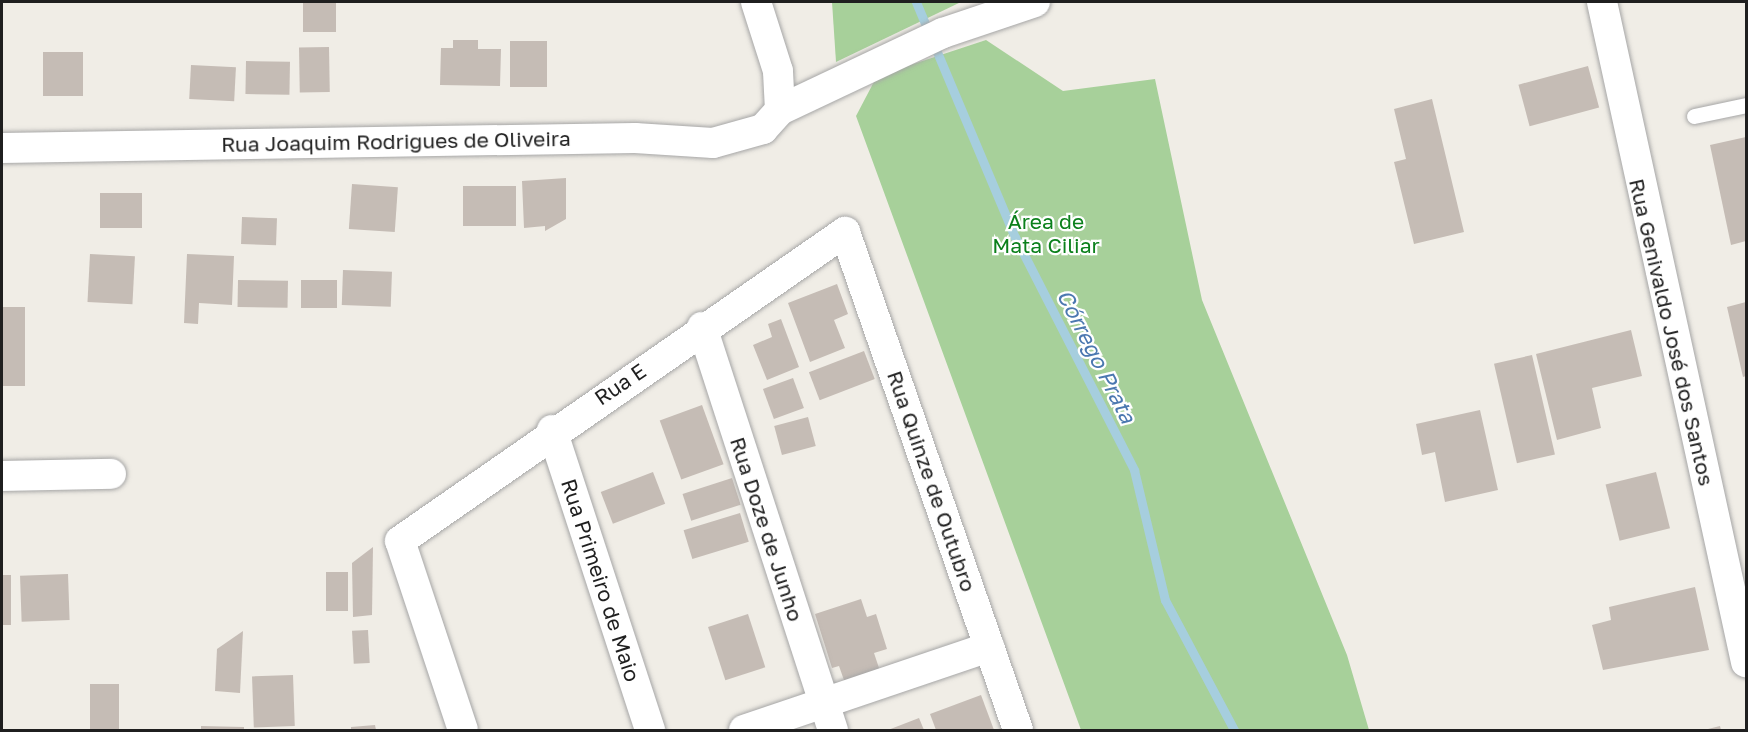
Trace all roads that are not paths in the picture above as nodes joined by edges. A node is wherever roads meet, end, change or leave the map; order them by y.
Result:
1 (756, 2) edge
2 (1035, 2) edge
3 (1602, 2) edge
4 (1746, 105) edge
5 (780, 110) junction
6 (1694, 116) dead end
7 (2, 148) edge
8 (845, 232) joint
9 (702, 327) junction
10 (552, 430) junction
11 (111, 474) dead end
12 (2, 476) edge
13 (989, 647) junction
14 (1746, 662) edge
15 (823, 702) junction
16 (463, 730) edge
17 (650, 730) edge
18 (744, 730) edge
19 (833, 730) edge
20 (1017, 730) edge

1 - 5 street
2 - 5 street, Rua Joaquim Rodrigues de Oliveira
3 - 14 street, Rua Genivaldo José dos Santos
4 - 6 lane
5 - 7 street, Rua Joaquim Rodrigues de Oliveira
8 - 9 street, Rua E
8 - 13 street, Rua Quinze de Outubro
9 - 10 street, Rua E
9 - 15 street, Rua Doze de Junho
10 - 16 street, Rua E
10 - 17 street, Rua Primeiro de Maio
11 - 12 street
13 - 15 street
13 - 20 street, Rua Quinze de Outubro
15 - 18 street
15 - 19 street, Rua Doze de Junho

